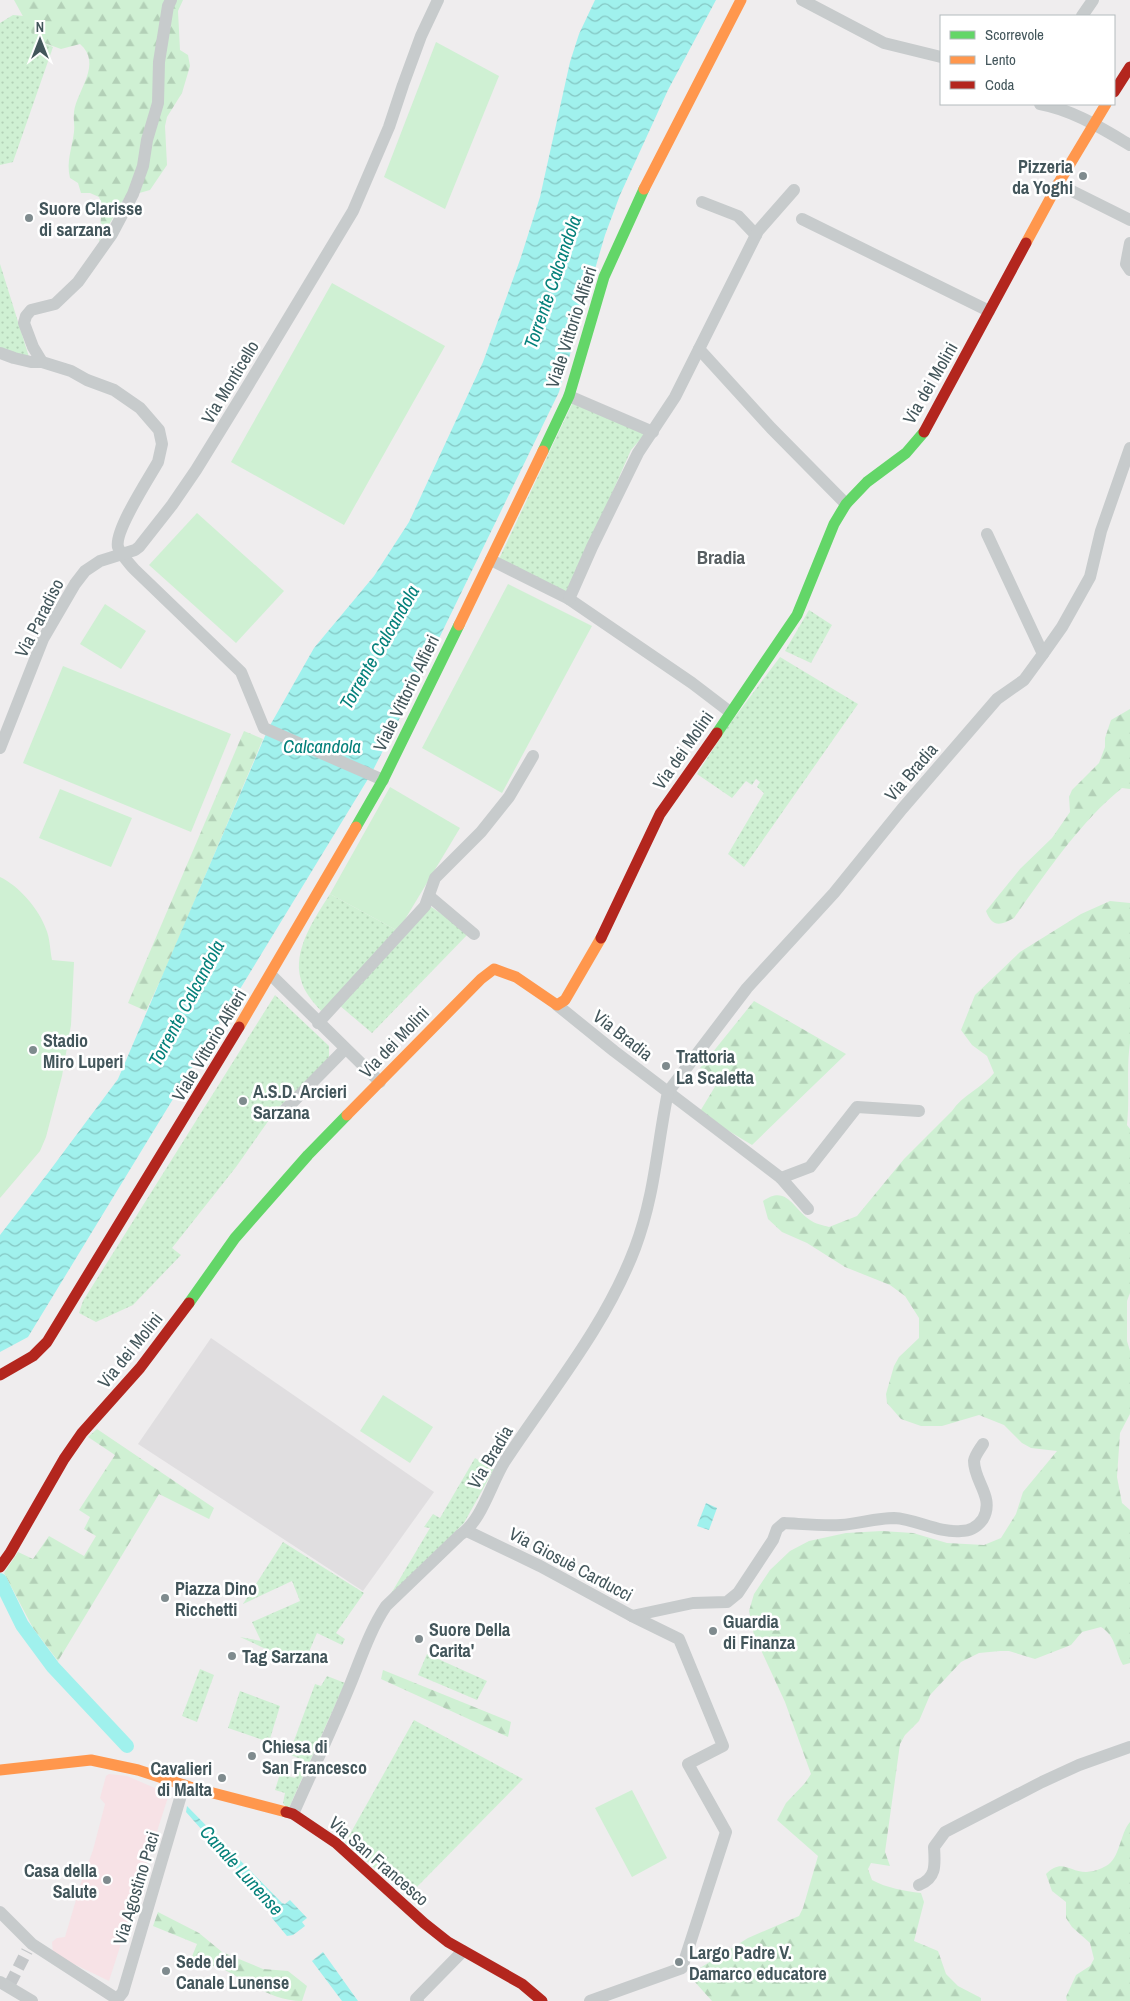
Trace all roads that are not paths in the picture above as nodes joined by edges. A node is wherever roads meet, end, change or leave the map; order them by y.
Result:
1 (171, 0) edge
2 (438, 0) edge
3 (741, 0) edge
4 (802, 0) edge
5 (1093, 0) edge
6 (1083, 15) edge
7 (940, 57) edge
8 (1130, 67) edge
9 (1115, 90) edge
10 (1045, 105) edge
11 (1105, 105) edge
12 (1093, 124) junction
13 (1130, 145) edge
14 (1058, 184) junction
15 (794, 190) dead end
16 (702, 202) dead end
17 (802, 219) dead end
18 (1130, 220) edge
19 (756, 235) junction
20 (1130, 243) edge
21 (1130, 270) edge
22 (989, 311) junction
23 (699, 349) junction
24 (0, 352) edge
25 (42, 362) junction
26 (569, 396) junction
27 (653, 432) junction
28 (1130, 448) edge
29 (846, 504) junction
30 (987, 534) dead end
31 (121, 553) junction
32 (491, 560) junction
33 (569, 599) junction
34 (1043, 654) junction
35 (730, 712) junction
36 (0, 748) edge
37 (533, 756) dead end
38 (383, 780) junction
39 (429, 896) junction
40 (474, 934) dead end
41 (271, 975) junction
42 (557, 1004) junction
43 (318, 1023) junction
44 (345, 1049) junction
45 (380, 1082) junction
46 (668, 1092) junction
47 (919, 1111) dead end
48 (284, 1112) dead end
49 (780, 1178) junction
50 (808, 1209) dead end
51 (0, 1375) edge
52 (983, 1444) dead end
53 (467, 1531) junction
54 (0, 1567) edge
55 (632, 1616) junction
56 (1130, 1747) edge
57 (0, 1770) edge
58 (184, 1785) junction
59 (293, 1814) junction
60 (919, 1885) dead end
61 (0, 1912) edge
62 (463, 1951) junction
63 (0, 1982) edge
64 (116, 2000) edge
65 (32, 2001) edge
66 (418, 2001) edge
67 (542, 2001) edge
68 (590, 2001) edge

1 - 25 street
2 - 31 street, Via Monticello
3 - 26 street, Viale Vittorio Alfieri
4 - 7 street
5 - 6 street
8 - 9 street
10 - 12 street
11 - 12 street, Via dei Molini
12 - 13 street
12 - 14 street, Via dei Molini
14 - 18 street
14 - 22 street, Via dei Molini
15 - 19 street
16 - 19 street
17 - 22 street
19 - 23 street
20 - 21 street
22 - 29 street, Via dei Molini
23 - 27 street
23 - 29 street
24 - 25 street
25 - 31 street
26 - 27 street
26 - 32 street, Viale Vittorio Alfieri
27 - 33 street
28 - 34 street, Via Bradia
29 - 35 street, Via dei Molini
30 - 34 street
31 - 36 street, Via Paradiso
31 - 38 street
32 - 33 street, Via dei Molini
32 - 38 street, Viale Vittorio Alfieri
33 - 35 street, Via dei Molini
34 - 46 street, Via Bradia
35 - 42 street, Via dei Molini
37 - 39 street
38 - 41 street, Viale Vittorio Alfieri
39 - 40 street
39 - 43 street
41 - 43 street
41 - 51 street, Viale Vittorio Alfieri
42 - 45 street, Via dei Molini
42 - 46 street, Via Bradia
43 - 44 street
44 - 45 street
44 - 48 street
45 - 54 street, Via dei Molini
46 - 49 street
46 - 53 street, Via Bradia
47 - 49 street
49 - 50 street
52 - 55 street, Via Giosuè Carducci
53 - 55 street, Via Giosuè Carducci
53 - 59 street, Via Bradia
55 - 68 street
56 - 60 street
57 - 58 street, Via San Francesco
58 - 59 street, Via San Francesco
58 - 64 street, Via Agostino Paci
59 - 62 street, Via San Francesco
61 - 64 street
62 - 66 street
62 - 67 street, Via San Francesco
63 - 65 street

